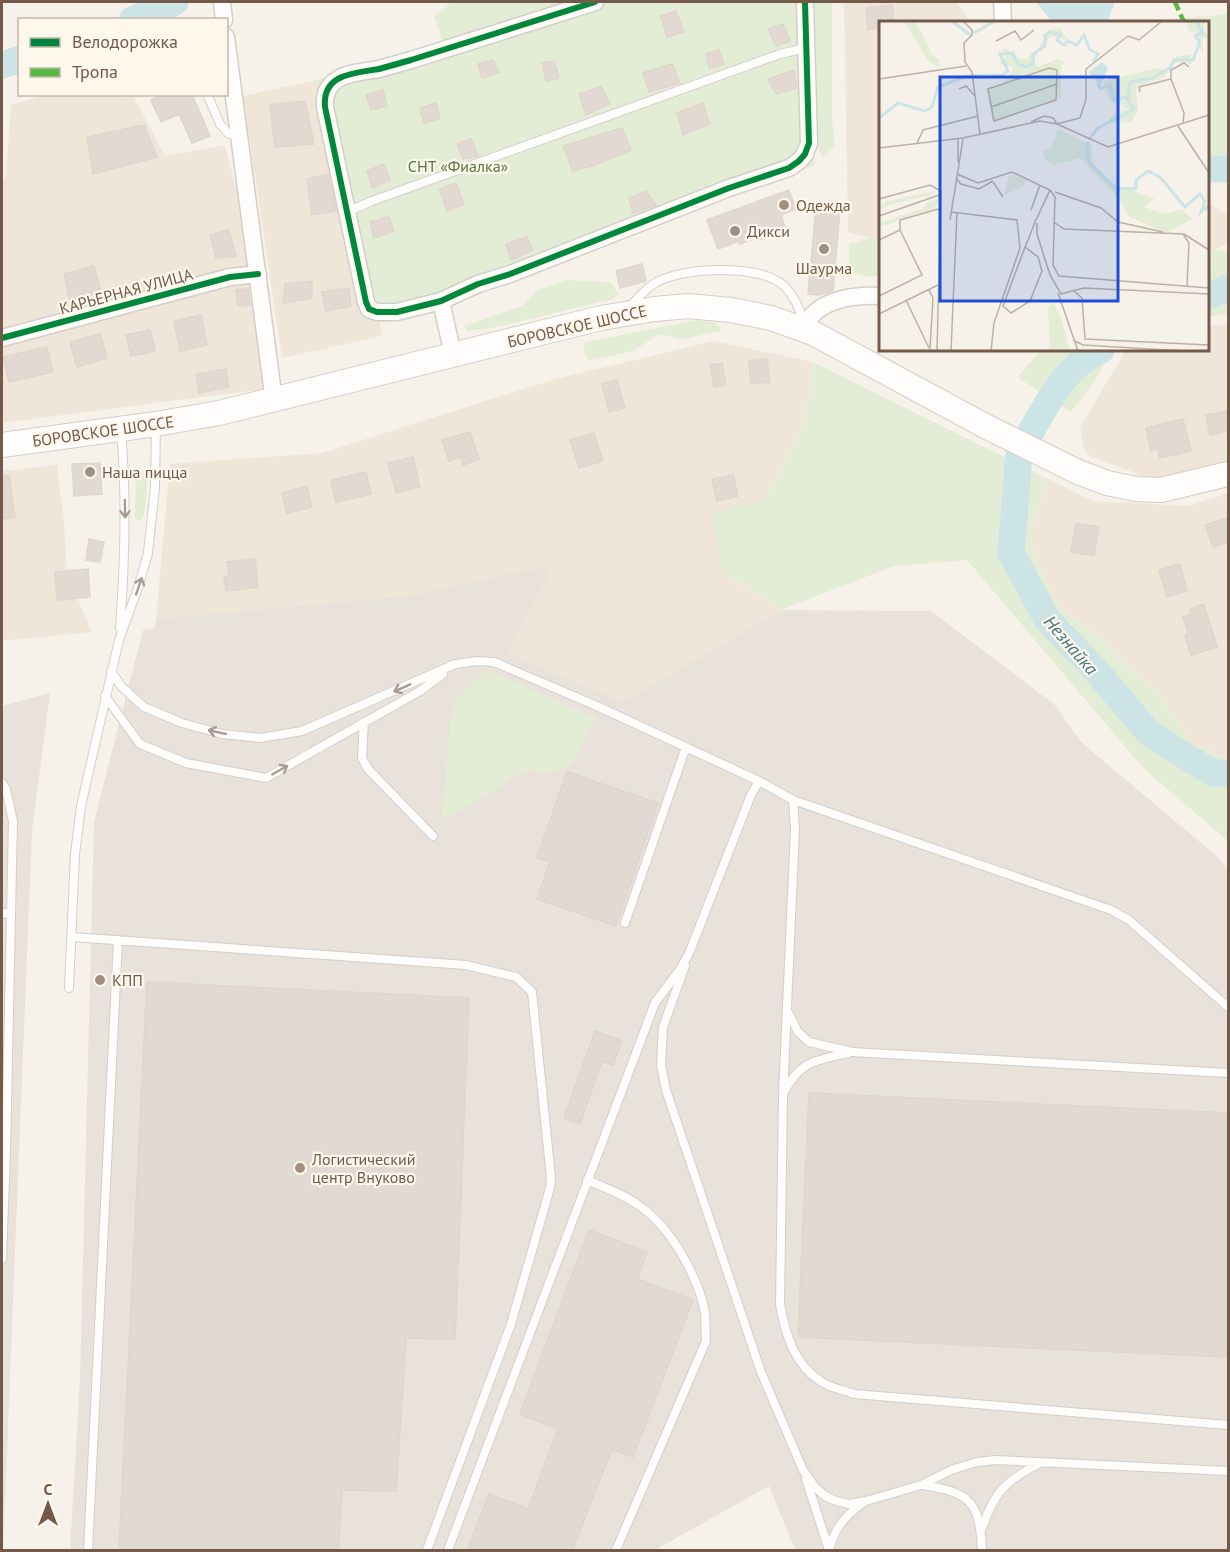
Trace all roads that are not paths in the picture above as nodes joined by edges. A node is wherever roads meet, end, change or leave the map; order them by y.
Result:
1 (222, 2) edge
2 (595, 2) edge
3 (804, 2) edge
4 (1002, 2) edge
5 (224, 18) edge
6 (1003, 21) edge
7 (806, 48) junction
8 (228, 52) edge
9 (208, 96) edge
10 (239, 135) junction
11 (347, 212) junction
12 (258, 274) junction
13 (879, 296) edge
14 (441, 301) junction
15 (620, 315) junction
16 (805, 329) junction
17 (2, 338) edge
18 (453, 355) junction
19 (274, 400) junction
20 (156, 424) junction
21 (121, 429) junction
22 (2, 445) edge
23 (1228, 474) edge
24 (119, 640) junction
25 (455, 664) junction
26 (111, 671) junction
27 (105, 696) junction
28 (364, 722) junction
29 (686, 747) junction
30 (759, 781) junction
31 (2, 783) edge
32 (793, 800) junction
33 (6, 814) edge
34 (433, 836) dead end
35 (6, 913) edge
36 (625, 923) dead end
37 (72, 937) junction
38 (118, 940) junction
39 (690, 951) junction
40 (69, 988) dead end
41 (1228, 1007) edge
42 (788, 1011) junction
43 (852, 1052) junction
44 (1228, 1073) edge
45 (783, 1095) junction
46 (587, 1180) junction
47 (2, 1259) edge
48 (1228, 1425) edge
49 (1040, 1462) junction
50 (803, 1470) junction
51 (1228, 1471) edge
52 (921, 1485) junction
53 (866, 1501) junction
54 (981, 1531) junction
55 (829, 1550) edge
56 (88, 1551) edge
57 (427, 1551) edge
58 (448, 1551) edge
59 (616, 1551) edge
60 (982, 1551) edge

1 - 5 street
2 - 11 street
3 - 7 street
4 - 6 street
7 - 11 lane
7 - 14 street
8 - 10 street
9 - 10 lane
10 - 12 street
11 - 14 street
12 - 17 street, КАРЬЕРНАЯ УЛИЦА
12 - 19 street
13 - 16 street
14 - 18 street
15 - 16 main road, БОРОВСКОЕ ШОССЕ
15 - 16 lane
15 - 18 main road, БОРОВСКОЕ ШОССЕ
16 - 23 main road, БОРОВСКОЕ ШОССЕ
18 - 19 main road, БОРОВСКОЕ ШОССЕ
19 - 20 main road, БОРОВСКОЕ ШОССЕ
20 - 21 main road, БОРОВСКОЕ ШОССЕ
24 -> 20 lane
21 - 22 main road, БОРОВСКОЕ ШОССЕ
21 -> 24 lane
24 - 26 lane
25 -> 26 lane
25 - 28 lane
25 - 29 lane
26 - 27 lane
27 -> 28 lane
27 - 37 lane
28 - 34 lane
29 - 30 lane
29 - 36 lane
30 - 32 lane
30 - 39 lane
31 - 33 lane
32 - 41 lane
32 - 42 lane
33 - 35 lane
35 - 47 lane
37 - 38 lane
37 - 40 lane
38 - 56 lane
38 - 57 lane
39 - 46 lane
39 - 50 lane
42 - 43 lane
42 - 45 lane
43 - 44 lane
43 - 45 lane
45 - 48 lane
46 - 58 lane
46 - 59 lane
49 - 51 lane
49 - 52 lane
49 - 54 lane
50 - 53 lane
50 - 55 lane
52 - 53 lane
52 - 54 lane
53 - 55 lane
54 - 60 lane

